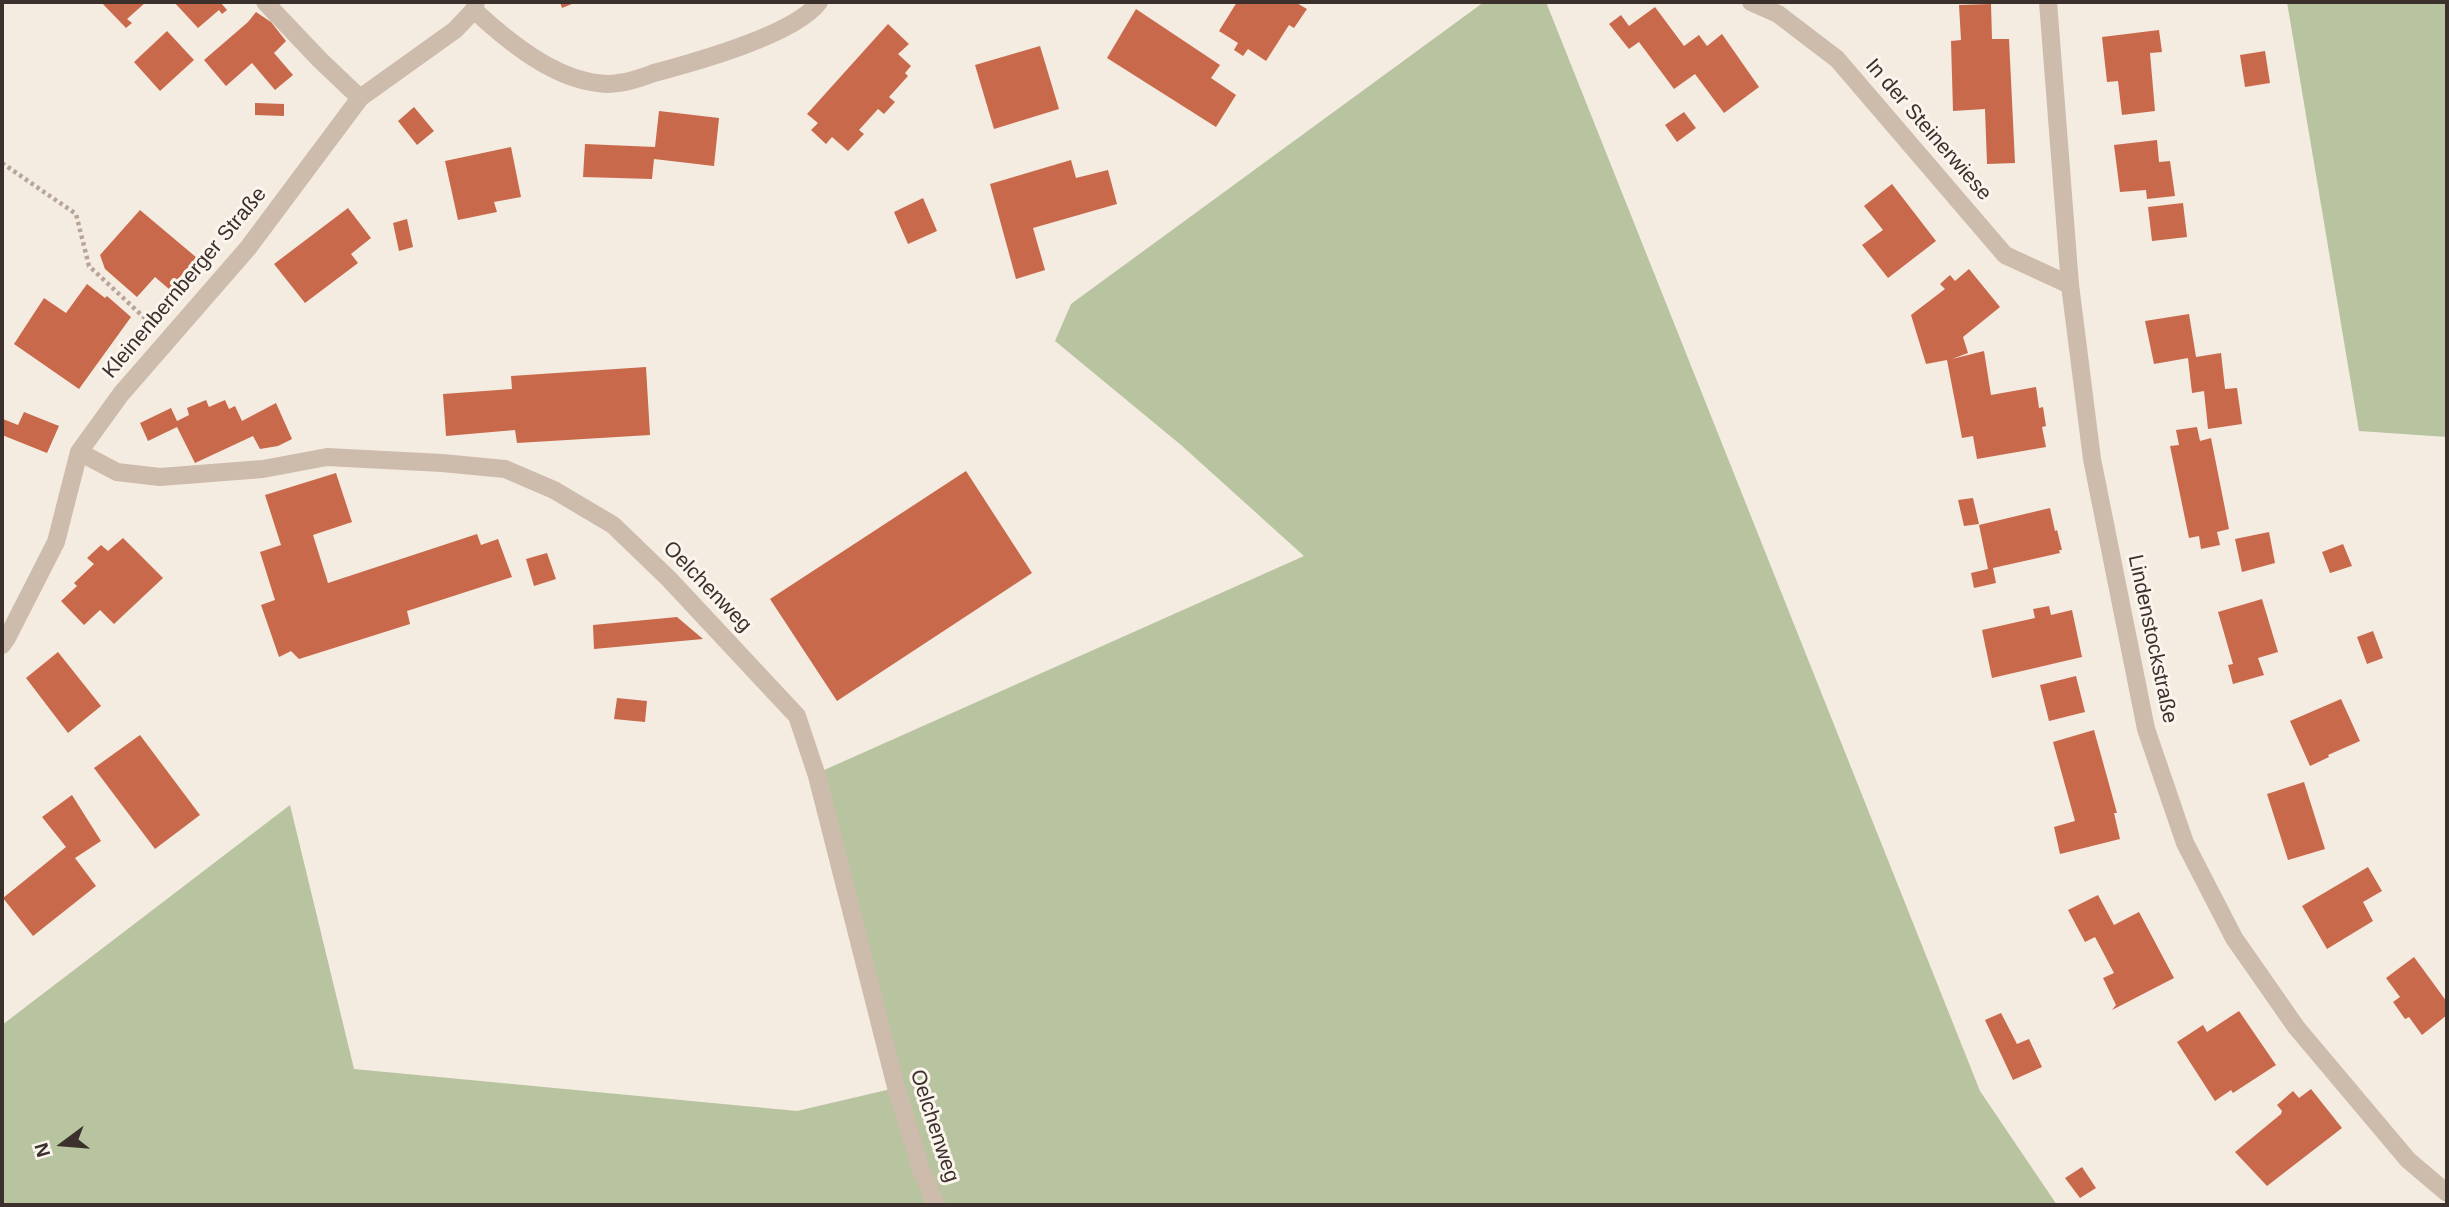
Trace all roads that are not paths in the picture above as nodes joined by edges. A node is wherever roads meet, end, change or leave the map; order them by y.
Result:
1 (265, 2) edge
2 (819, 2) edge
3 (1751, 2) edge
4 (2048, 2) edge
5 (475, 6) edge
6 (359, 98) junction
7 (2070, 285) junction
8 (79, 452) junction
9 (2, 645) edge
10 (2447, 1193) edge
11 (936, 1205) edge

1 - 6 street
2 - 5 street
3 - 7 street, In der Steinerwiese
4 - 7 street, Lindenstockstraße
5 - 6 street, Kleinenbernberger Straße
6 - 8 street, Kleinenbernberger Straße
7 - 10 street, Lindenstockstraße
8 - 9 street, Kleinenbernberger Straße
8 - 11 street, Oelchenweg

